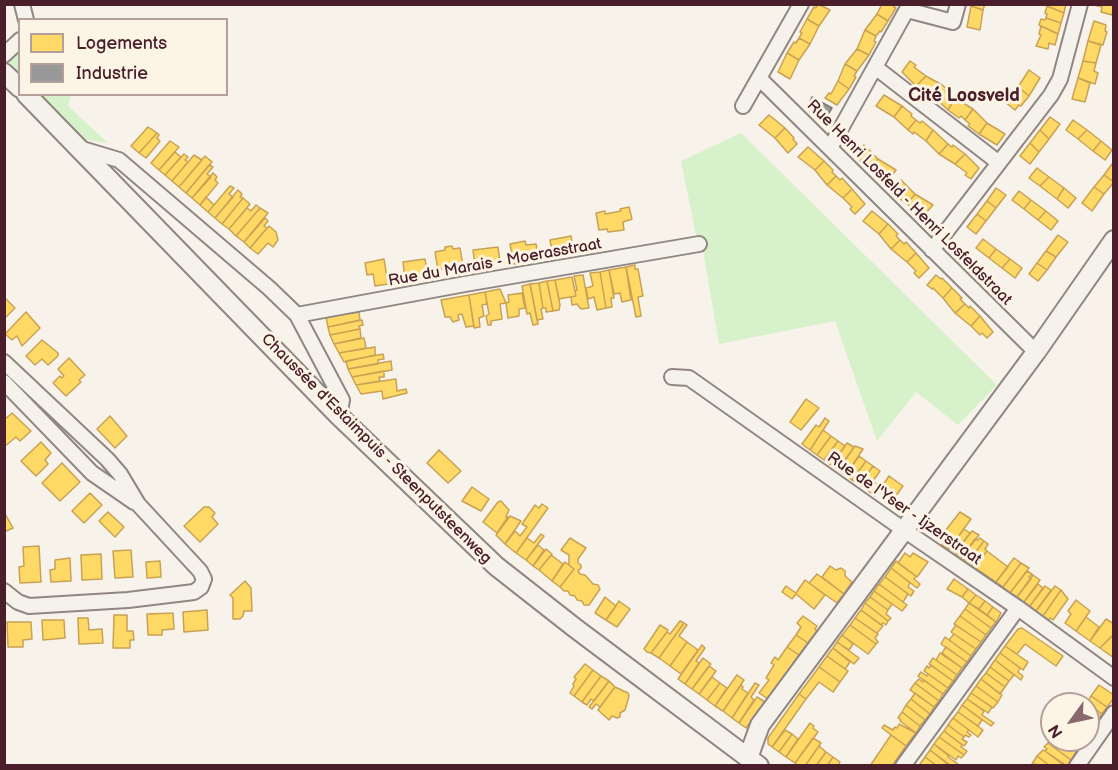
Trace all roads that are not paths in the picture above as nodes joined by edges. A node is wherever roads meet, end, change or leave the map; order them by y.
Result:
1 (801, 4) edge
2 (958, 4) edge
3 (1080, 4) edge
4 (909, 7) edge
5 (18, 42) edge
6 (4, 55) edge
7 (875, 67) junction
8 (4, 74) edge
9 (759, 78) junction
10 (18, 86) edge
11 (28, 96) edge
12 (743, 106) dead end
13 (79, 148) junction
14 (830, 148) junction
15 (999, 163) junction
16 (1113, 240) edge
17 (699, 244) dead end
18 (932, 250) junction
19 (297, 315) junction
20 (1036, 352) junction
21 (4, 362) edge
22 (672, 377) dead end
23 (4, 382) edge
24 (339, 416) junction
25 (138, 504) junction
26 (904, 530) junction
27 (4, 591) edge
28 (1018, 608) junction
29 (1113, 678) edge
30 (1113, 713) edge
31 (752, 763) edge
32 (903, 765) edge
33 (1077, 765) edge

1 - 9 street
2 - 4 street
3 - 15 street
4 - 7 street
5 - 6 street
7 - 14 street
7 - 15 street
8 - 10 main road
9 - 12 street
9 - 14 street, Rue Henri Losfeld - Henri Losfeldstraat
11 - 13 main road, Chaussée d'Estaimpuis - Steenputsteenweg
13 - 19 street
13 - 24 main road, Chaussée d'Estaimpuis - Steenputsteenweg
14 - 18 street, Rue Henri Losfeld - Henri Losfeldstraat
15 - 18 street
16 - 20 main road
17 - 19 street, Rue du Marais - Moerasstraat
18 - 20 street, Rue Henri Losfeld - Henri Losfeldstraat
19 - 24 street
20 - 26 main road
21 - 25 street
22 - 26 street, Rue de l'Yser - Ijzerstraat
23 - 25 street
24 - 31 main road, Chaussée d'Estaimpuis - Steenputsteenweg
25 - 27 street
26 - 28 street, Rue de l'Yser - Ijzerstraat
26 - 31 main road
28 - 29 street, Rue de l'Yser - Ijzerstraat
28 - 32 street
30 - 33 street

